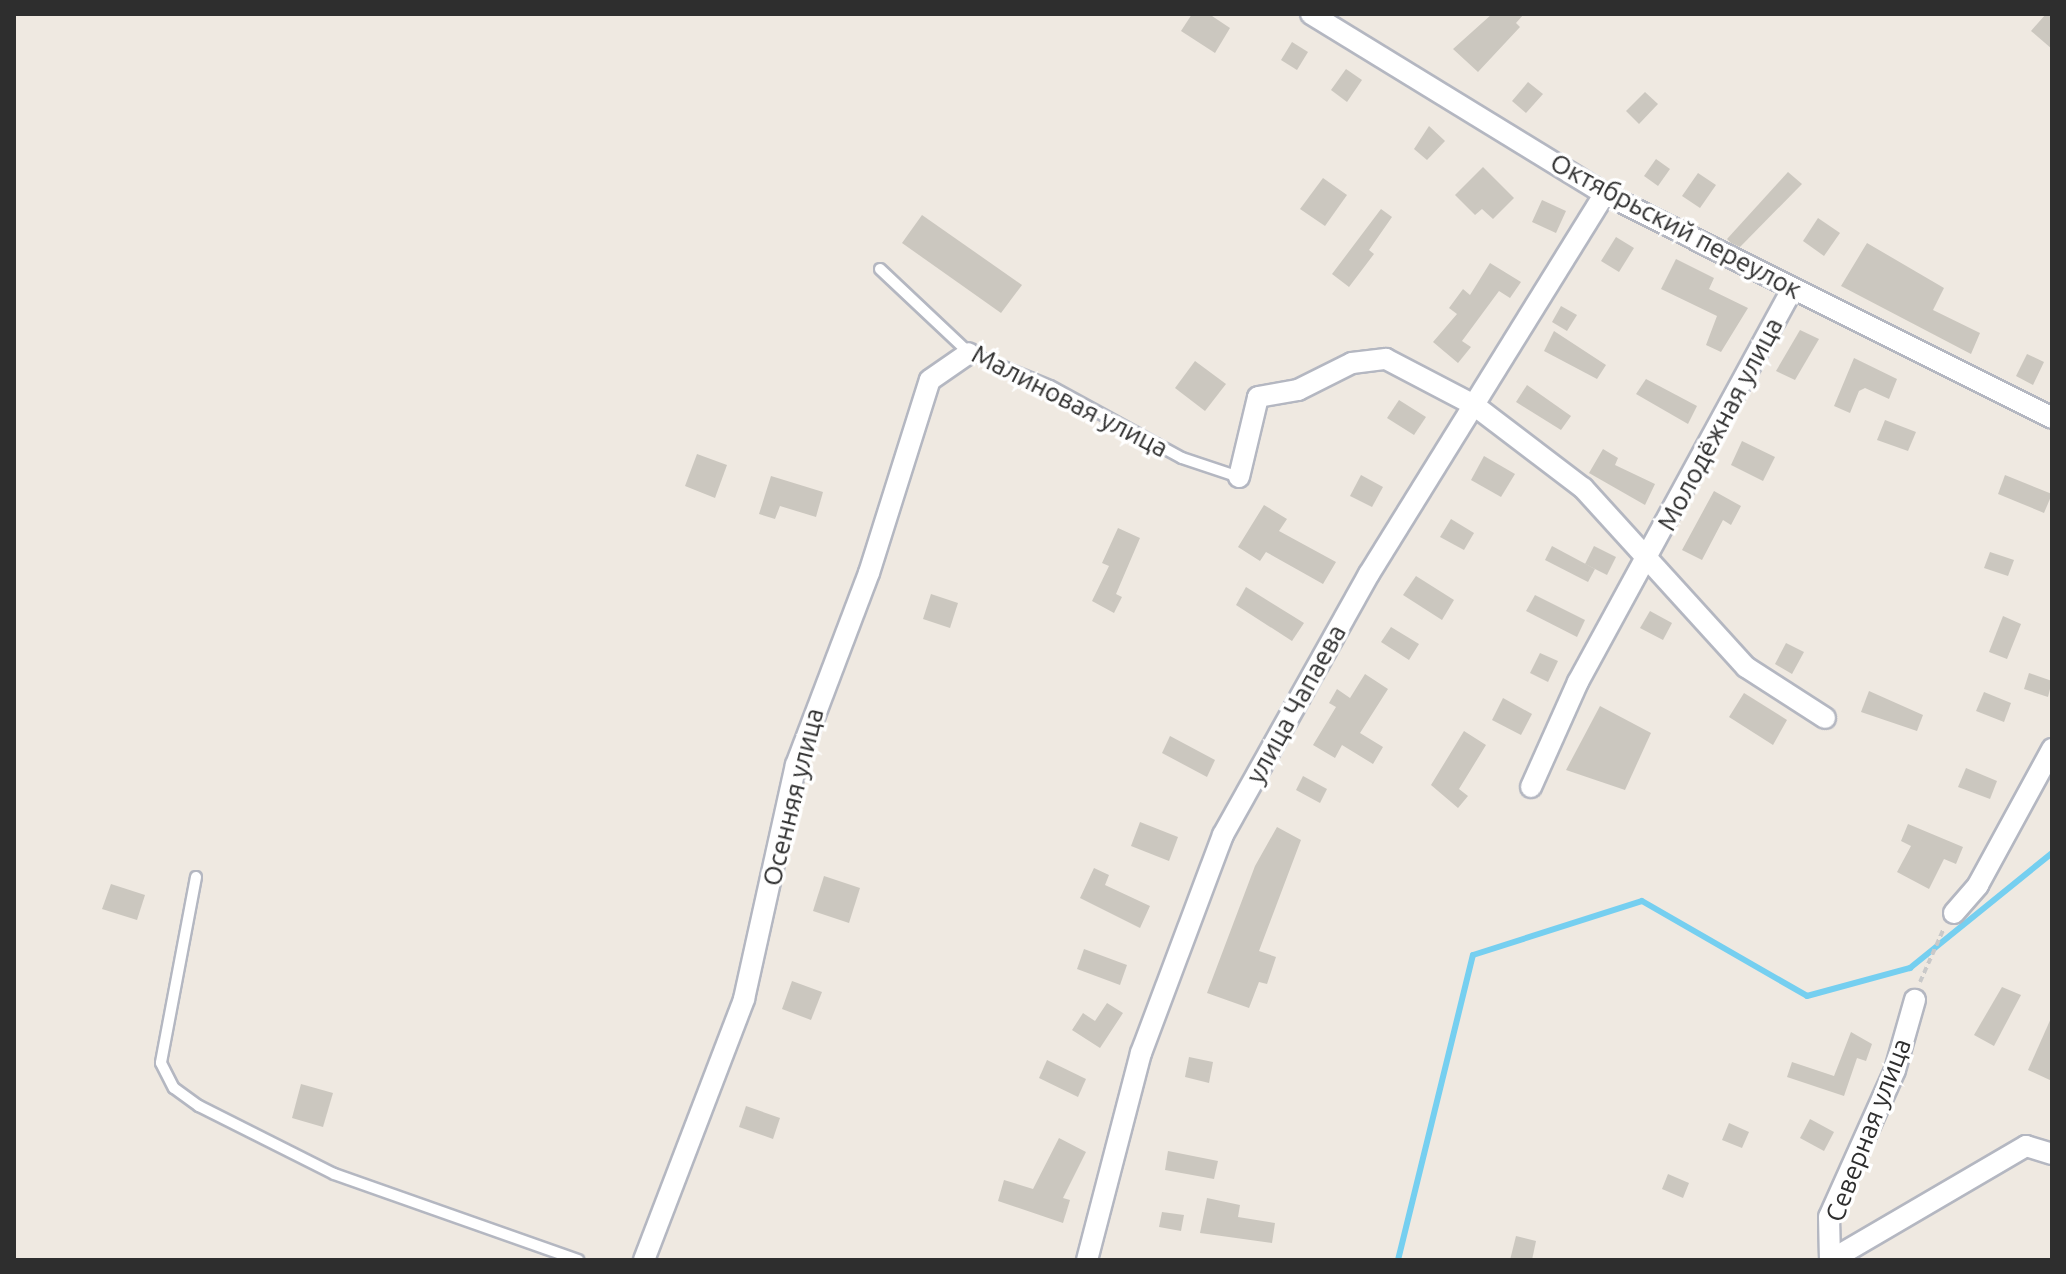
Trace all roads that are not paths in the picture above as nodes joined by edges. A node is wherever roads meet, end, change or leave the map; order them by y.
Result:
1 (1311, 14) edge
2 (1605, 194) junction
3 (880, 269) dead end
4 (1792, 289) junction
5 (969, 353) junction
6 (1474, 405) junction
7 (2052, 418) edge
8 (1239, 477) joint
9 (1648, 558) junction
10 (1825, 718) dead end
11 (2052, 749) edge
12 (1531, 787) dead end
13 (196, 877) dead end
14 (1954, 913) dead end
15 (1915, 1000) dead end
16 (2052, 1154) edge
17 (578, 1260) edge
18 (644, 1260) edge
19 (1087, 1260) edge
20 (1830, 1260) edge

1 - 2 street, Октябрьский переулок
2 - 4 street, Октябрьский переулок
2 - 6 street, улица Чапаева
3 - 5 lane, Малиновая улица
4 - 7 street, Октябрьский переулок
4 - 9 street, Молодёжная улица
5 - 8 lane, Малиновая улица
5 - 18 street, Осенняя улица
6 - 8 street
6 - 9 street
6 - 19 street, улица Чапаева
9 - 10 street, Молодёжная улица
9 - 12 street, Молодёжная улица
11 - 14 street
13 - 17 lane
15 - 20 street, Северная улица
16 - 20 street

